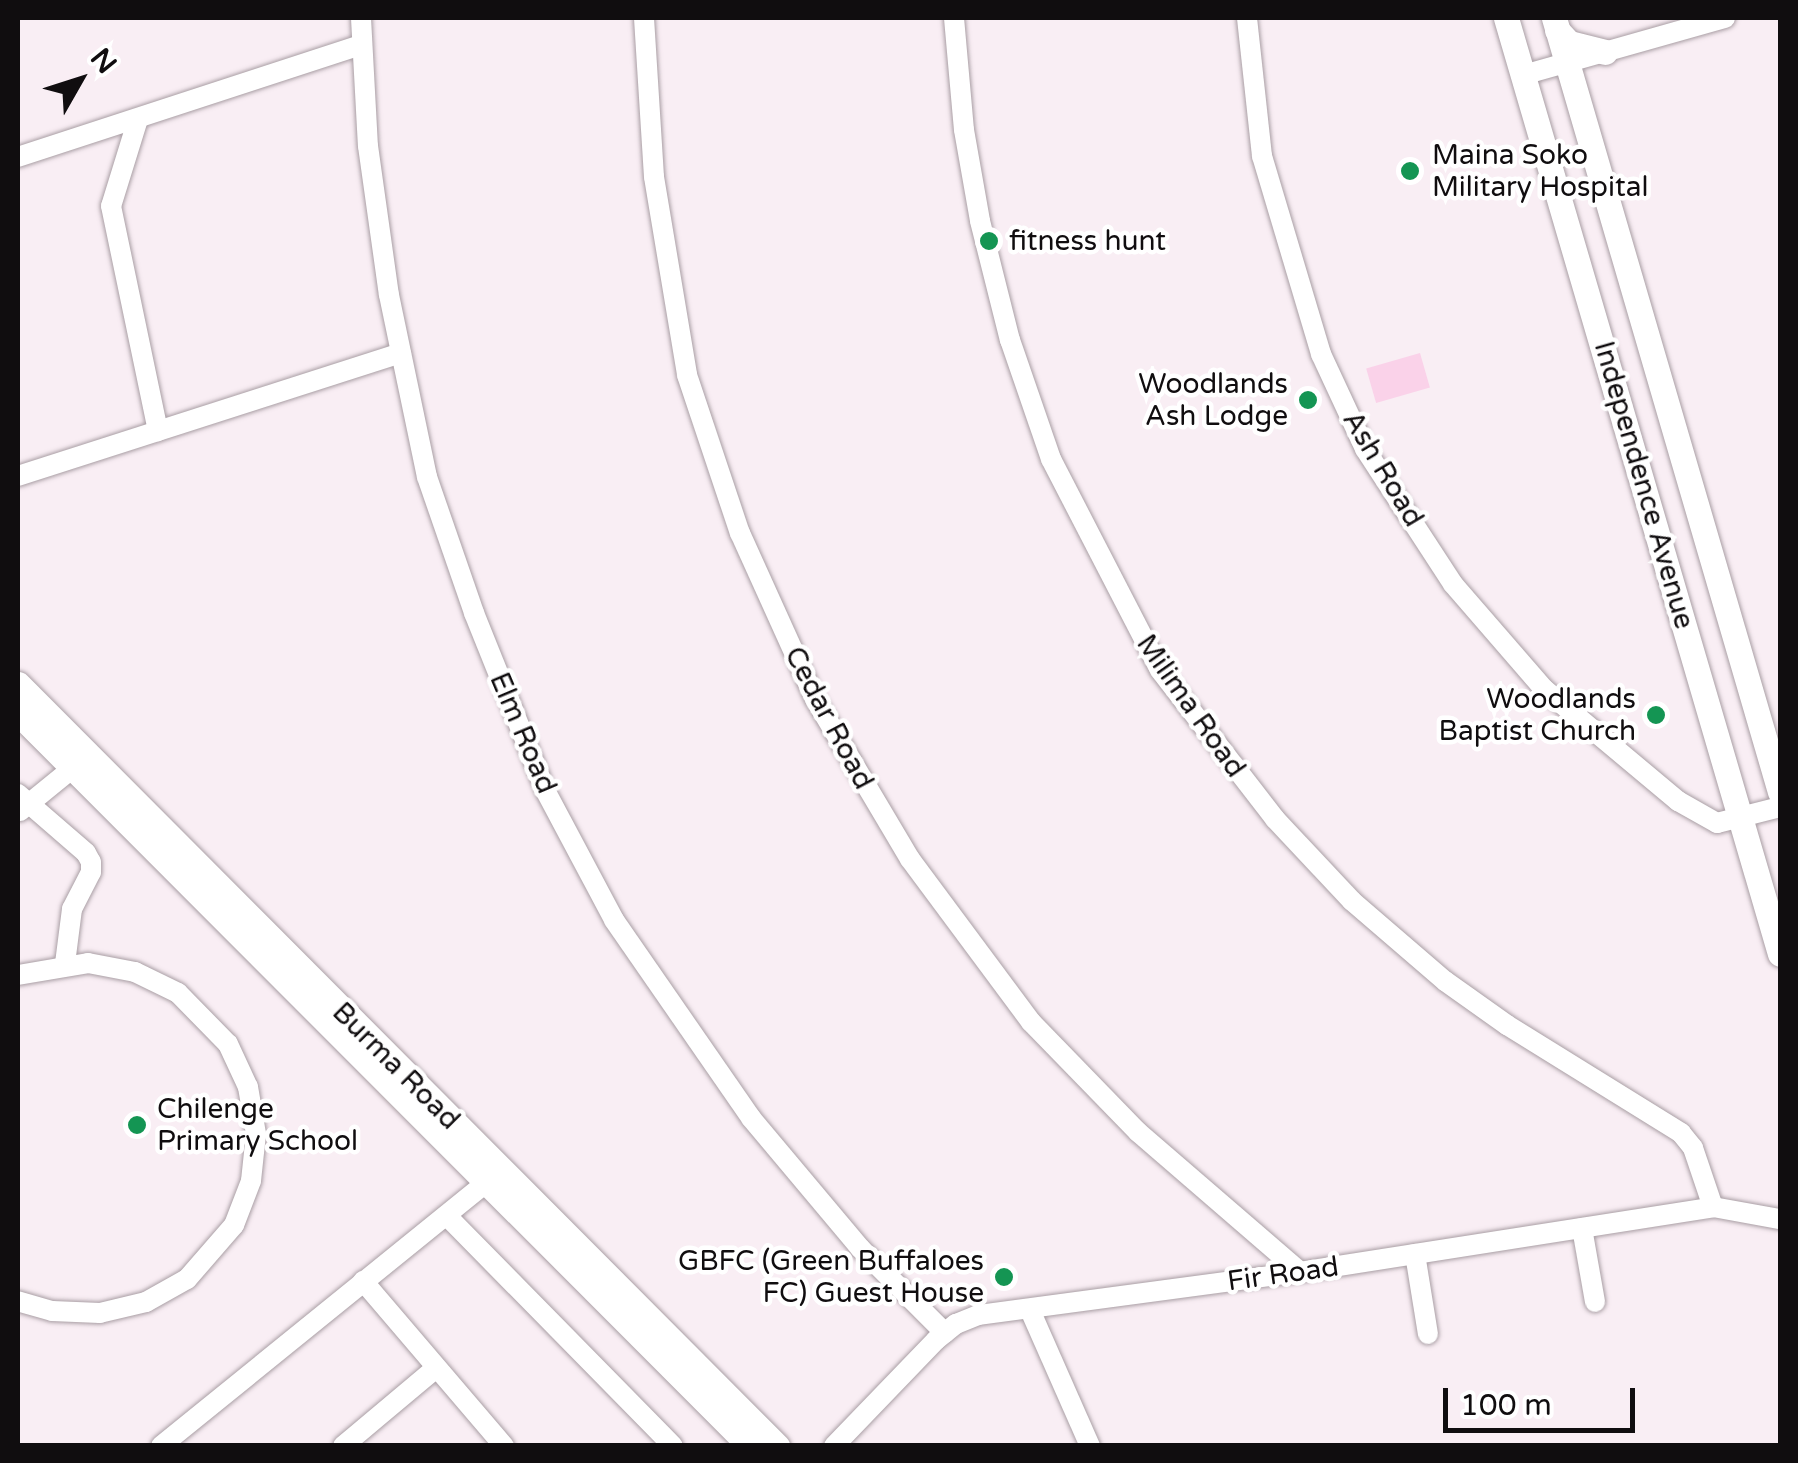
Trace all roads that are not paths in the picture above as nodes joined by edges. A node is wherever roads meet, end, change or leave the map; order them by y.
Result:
1 (360, 18) edge
2 (644, 18) edge
3 (954, 18) edge
4 (1247, 18) edge
5 (1506, 18) edge
6 (1725, 18) edge
7 (1556, 24) edge
8 (362, 45) junction
9 (1605, 52) junction
10 (1567, 63) junction
11 (1523, 75) junction
12 (138, 118) junction
13 (18, 156) edge
14 (400, 352) junction
15 (158, 431) junction
16 (18, 476) edge
17 (18, 684) edge
18 (18, 712) edge
19 (73, 768) junction
20 (1780, 792) edge
21 (21, 804) edge
22 (1780, 807) edge
23 (1701, 816) junction
24 (1741, 816) junction
25 (1757, 872) junction
26 (1780, 954) edge
27 (64, 964) junction
28 (18, 975) edge
29 (486, 1182) junction
30 (1713, 1207) junction
31 (447, 1216) junction
32 (1780, 1219) edge
33 (1582, 1228) junction
34 (1415, 1254) junction
35 (1300, 1272) junction
36 (363, 1281) junction
37 (18, 1301) edge
38 (1595, 1302) dead end
39 (1030, 1310) junction
40 (944, 1333) junction
41 (1428, 1334) dead end
42 (436, 1368) junction
43 (354, 1442) edge
44 (161, 1446) edge
45 (504, 1446) edge
46 (673, 1446) edge
47 (750, 1446) edge
48 (778, 1446) edge
49 (834, 1446) edge
50 (1090, 1446) edge

1 - 8 street, Elm Road
2 - 35 street, Cedar Road
3 - 30 street, Milima Road
4 - 23 street, Ash Road
5 - 11 main road, Independence Avenue
6 - 9 street
7 - 9 main road
7 - 10 main road, Independence Avenue
8 - 12 street
8 - 14 street, Elm Road
9 - 10 street
10 - 11 street
10 - 20 main road, Independence Avenue
11 - 24 main road, Independence Avenue
12 - 13 street
12 - 15 street
14 - 15 street
14 - 40 street, Elm Road
15 - 16 street
17 - 48 main road, Burma Road
18 - 19 main road, Burma Road
19 - 21 street
19 - 29 main road, Burma Road
21 - 27 street
22 - 24 street
23 - 24 street
23 - 25 street, Ash Road
24 - 25 main road, Independence Avenue
25 - 26 main road, Independence Avenue
27 - 28 street
27 - 37 street
29 - 31 street
29 - 47 main road, Burma Road
30 - 32 street, Fir Road
30 - 33 street, Fir Road
31 - 36 street
31 - 46 street
33 - 34 street, Fir Road
33 - 38 street
34 - 35 street, Fir Road
34 - 41 street
35 - 39 street, Fir Road
36 - 42 street
36 - 44 street
39 - 40 street, Fir Road
39 - 50 street
40 - 49 street, Fir Road
42 - 43 street
42 - 45 street

